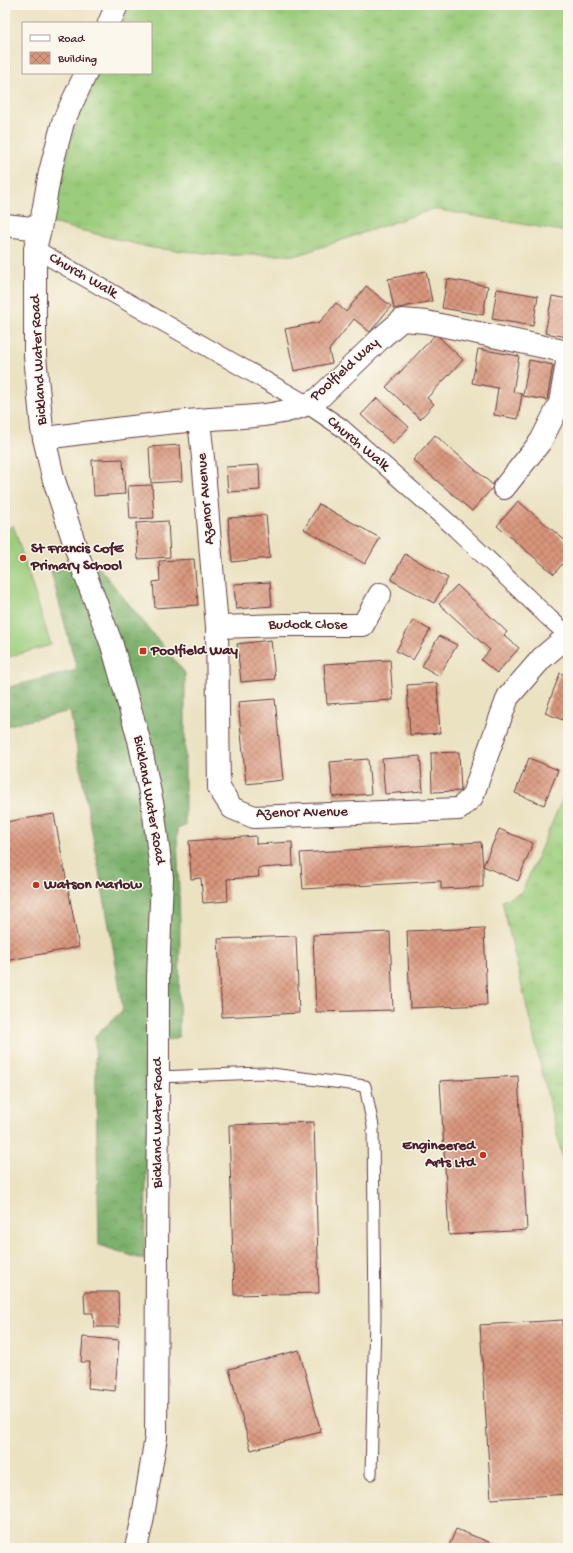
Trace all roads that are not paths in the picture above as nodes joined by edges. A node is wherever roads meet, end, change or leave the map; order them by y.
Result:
1 (117, 5) edge
2 (109, 22) edge
3 (86, 74) edge
4 (5, 225) edge
5 (37, 239) junction
6 (568, 352) edge
7 (568, 357) edge
8 (308, 405) junction
9 (199, 420) junction
10 (44, 438) junction
11 (504, 488) dead end
12 (380, 594) dead end
13 (217, 627) junction
14 (568, 635) edge
15 (158, 1077) junction
16 (371, 1474) dead end
17 (136, 1548) edge

1 - 2 street
3 - 5 street, Bickland Water Road
4 - 5 street
5 - 8 street, Church Walk
5 - 10 street, Bickland Water Road
6 - 8 street, Poolfield Way
7 - 11 street
8 - 9 street, Poolfield Way
8 - 14 street, Church Walk
9 - 10 street, Poolfield Way
9 - 13 street, Azenor Avenue
10 - 15 street, Bickland Water Road
12 - 13 street, Budock Close
13 - 14 street, Azenor Avenue
15 - 16 lane
15 - 17 street, Bickland Water Road

